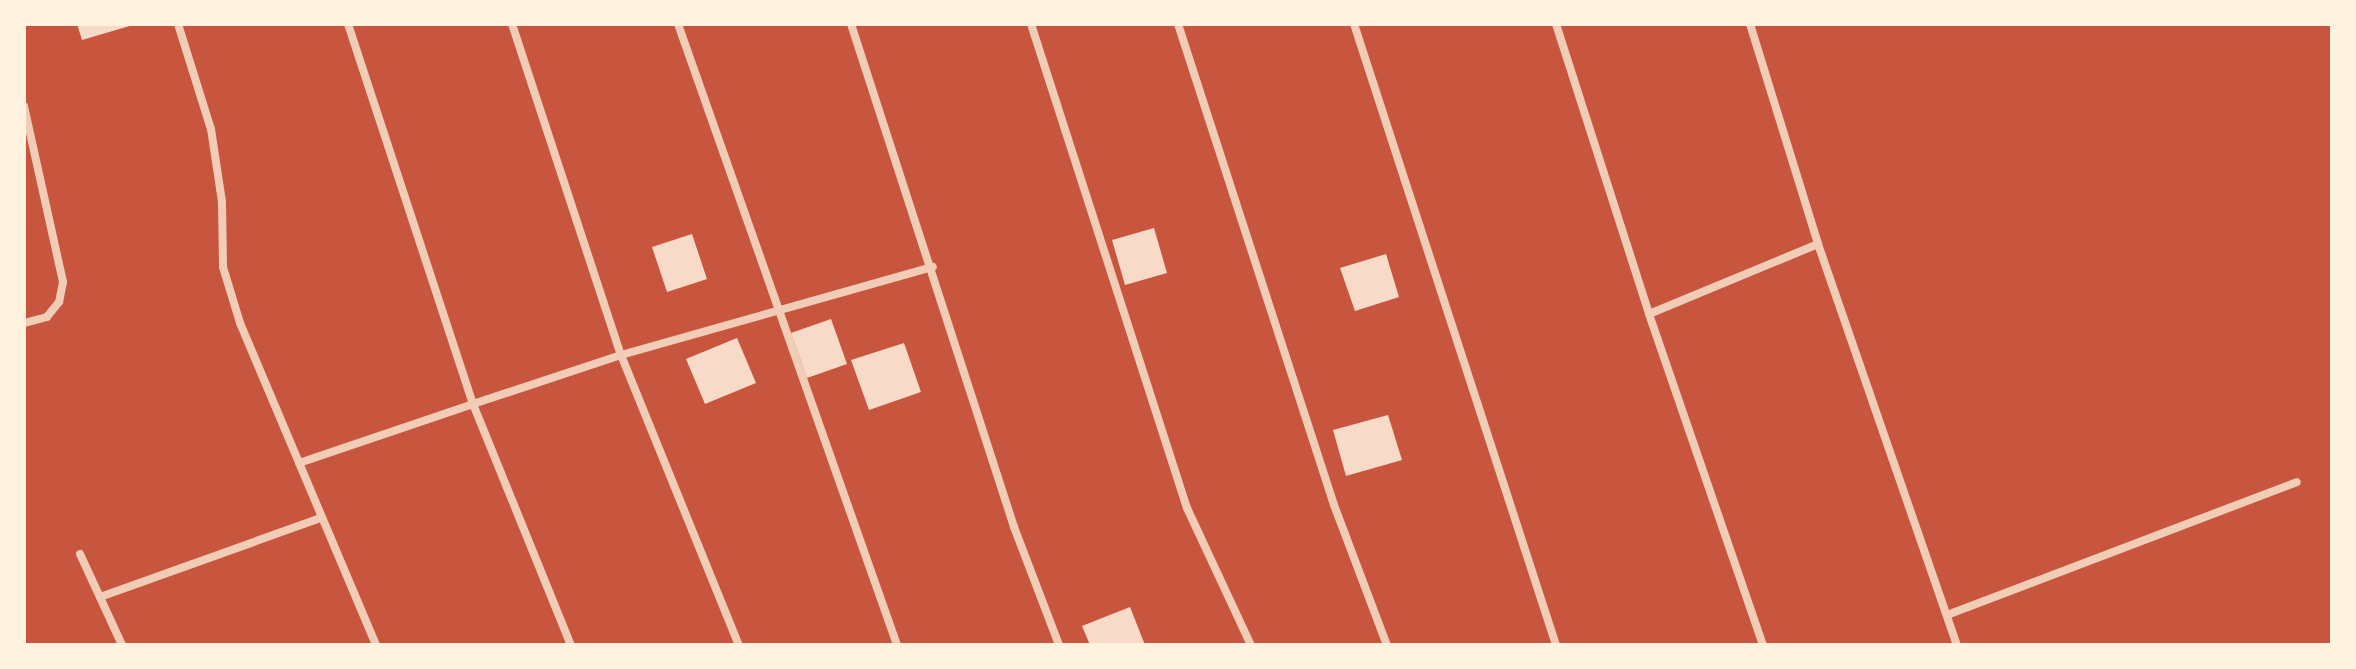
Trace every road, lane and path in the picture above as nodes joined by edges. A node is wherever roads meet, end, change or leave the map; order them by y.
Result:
1 (178, 24) edge
2 (348, 24) edge
3 (512, 24) edge
4 (678, 24) edge
5 (851, 24) edge
6 (1031, 24) edge
7 (1178, 24) edge
8 (1354, 24) edge
9 (1556, 24) edge
10 (1750, 24) edge
11 (24, 106) edge
12 (24, 144) edge
13 (35, 145) junction
14 (1818, 244) junction
15 (933, 267) junction
16 (1649, 314) junction
17 (777, 315) junction
18 (24, 323) edge
19 (621, 355) junction
20 (473, 404) junction
21 (299, 463) junction
22 (2297, 482) dead end
23 (321, 518) junction
24 (80, 554) dead end
25 (100, 597) junction
26 (1947, 615) junction
27 (122, 645) edge
28 (376, 645) edge
29 (571, 645) edge
30 (739, 645) edge
31 (897, 645) edge
32 (1059, 645) edge
33 (1251, 645) edge
34 (1387, 645) edge
35 (1556, 645) edge
36 (1763, 645) edge
37 (1957, 645) edge

1 - 21 street
2 - 20 street
3 - 19 street
4 - 17 street
5 - 15 street
6 - 33 street
7 - 34 street
8 - 35 street
9 - 16 street
10 - 14 street
11 - 13 street
12 - 13 street
13 - 18 street
14 - 16 street
14 - 26 street
15 - 17 street
15 - 32 street
16 - 36 street
17 - 19 street
17 - 31 street
19 - 20 street
19 - 30 street
20 - 21 street
20 - 29 street
21 - 23 street
22 - 26 street
23 - 25 street
23 - 28 street
24 - 25 street
25 - 27 street
26 - 37 street

